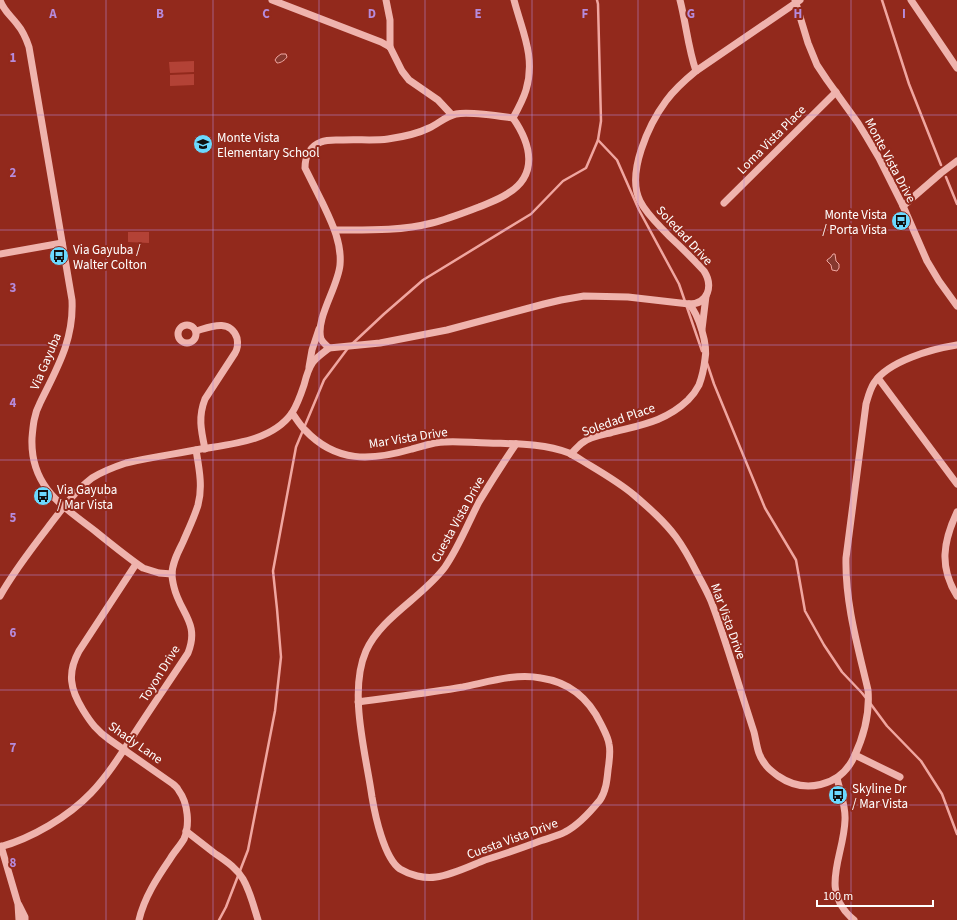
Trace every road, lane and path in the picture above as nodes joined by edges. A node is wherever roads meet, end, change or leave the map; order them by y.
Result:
1 (272, 0) edge
2 (386, 0) edge
3 (514, 0) edge
4 (680, 0) edge
5 (911, 0) edge
6 (797, 1) edge
7 (1, 4) edge
8 (390, 47) junction
9 (957, 68) edge
10 (696, 71) junction
11 (836, 92) junction
12 (452, 115) junction
13 (513, 118) junction
14 (957, 161) edge
15 (724, 202) dead end
16 (903, 206) junction
17 (335, 230) junction
18 (62, 243) junction
19 (0, 254) edge
20 (706, 296) junction
21 (690, 304) junction
22 (957, 306) edge
23 (320, 327) junction
24 (196, 331) dead end
25 (702, 331) junction
26 (957, 345) edge
27 (329, 348) junction
28 (309, 368) junction
29 (878, 378) junction
30 (292, 412) junction
31 (516, 444) junction
32 (205, 449) junction
33 (196, 450) junction
34 (571, 454) junction
35 (957, 484) edge
36 (64, 507) junction
37 (957, 512) edge
38 (136, 564) junction
39 (172, 574) junction
40 (0, 596) edge
41 (957, 596) edge
42 (358, 702) junction
43 (124, 749) junction
44 (855, 755) junction
45 (900, 776) dead end
46 (837, 778) junction
47 (186, 831) junction
48 (0, 846) edge
49 (18, 904) junction
50 (19, 920) edge
51 (25, 920) edge
52 (139, 920) edge
53 (258, 920) edge
54 (854, 920) edge

1 - 8 street
2 - 8 street
3 - 13 street
4 - 10 street
5 - 9 street
6 - 10 street, Soledad Drive
6 - 11 street, Monte Vista Drive
7 - 18 street, Via Gayuba
8 - 12 street
10 - 20 street, Soledad Drive
11 - 15 street, Loma Vista Place
11 - 16 street, Monte Vista Drive
12 - 13 street
12 - 17 street
13 - 17 street
14 - 16 street
16 - 22 street, Monte Vista Drive
17 - 23 street
18 - 19 street
18 - 36 street, Via Gayuba
20 - 21 street
20 - 25 street, Soledad Drive
21 - 25 street, Soledad Place
21 - 27 street
23 - 27 street
23 - 28 street
24 - 32 street
25 - 34 street, Soledad Place
26 - 29 street, Mar Vista Drive
27 - 28 street
28 - 30 street
29 - 35 street
29 - 44 street, Mar Vista Drive
30 - 31 street, Mar Vista Drive
30 - 32 street
31 - 34 street, Mar Vista Drive
31 - 42 street, Cuesta Vista Drive
32 - 33 street
33 - 36 street
33 - 39 street, Toyon Drive
34 - 46 street, Mar Vista Drive
36 - 38 street, Via Gayuba
36 - 40 street
37 - 41 street
38 - 39 street, Via Gayuba
38 - 43 street, Shady Lane
39 - 43 street, Toyon Drive
42 - 42 street, Cuesta Vista Drive
43 - 47 street, Shady Lane
43 - 48 street, Toyon Drive
44 - 45 street
44 - 46 street, Mar Vista Drive
46 - 54 street
47 - 52 street, Shady Lane
47 - 53 street
48 - 49 street
49 - 50 street
49 - 51 street

